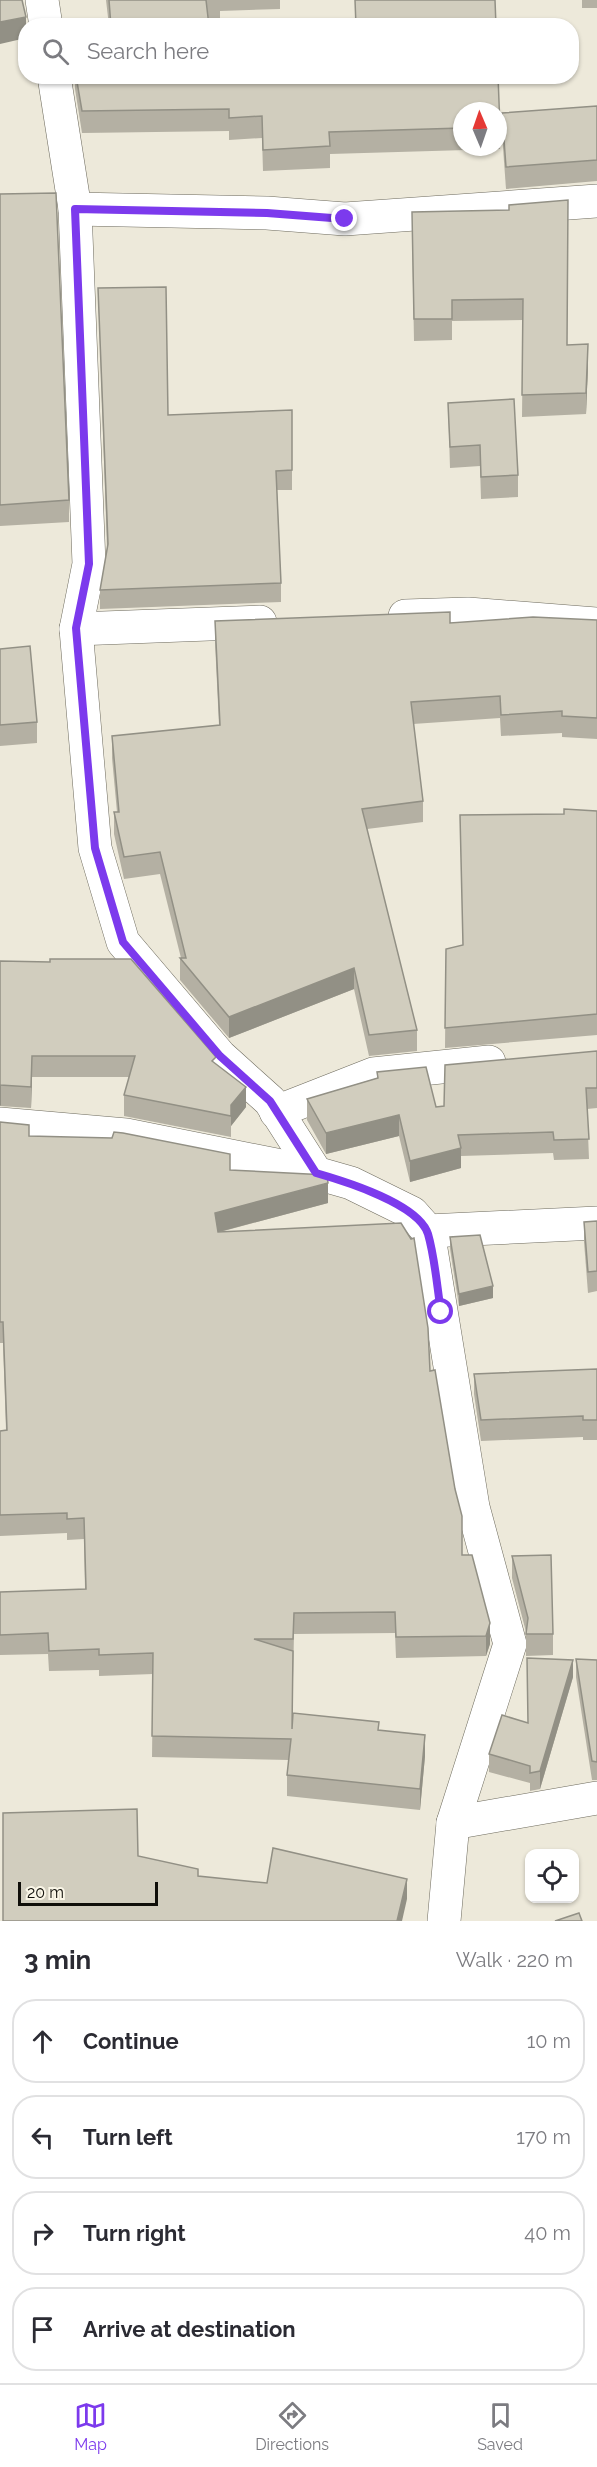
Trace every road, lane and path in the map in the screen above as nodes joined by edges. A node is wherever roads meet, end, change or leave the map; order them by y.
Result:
1 (42, 0) edge
2 (45, 18) edge
3 (55, 84) edge
4 (597, 201) edge
5 (75, 209) junction
6 (373, 618) edge
7 (290, 621) edge
8 (597, 624) edge
9 (76, 628) junction
10 (517, 1060) edge
11 (276, 1112) junction
12 (0, 1124) edge
13 (316, 1173) junction
14 (597, 1223) edge
15 (428, 1232) junction
16 (597, 1798) edge
17 (453, 1823) junction
18 (444, 1921) edge

1 - 2 street
3 - 5 street
4 - 5 street
5 - 9 street
6 - 8 street
7 - 9 street
9 - 11 street
10 - 11 street
11 - 13 street
12 - 13 street
13 - 15 street
14 - 15 street
15 - 17 street
16 - 17 street
17 - 18 street

